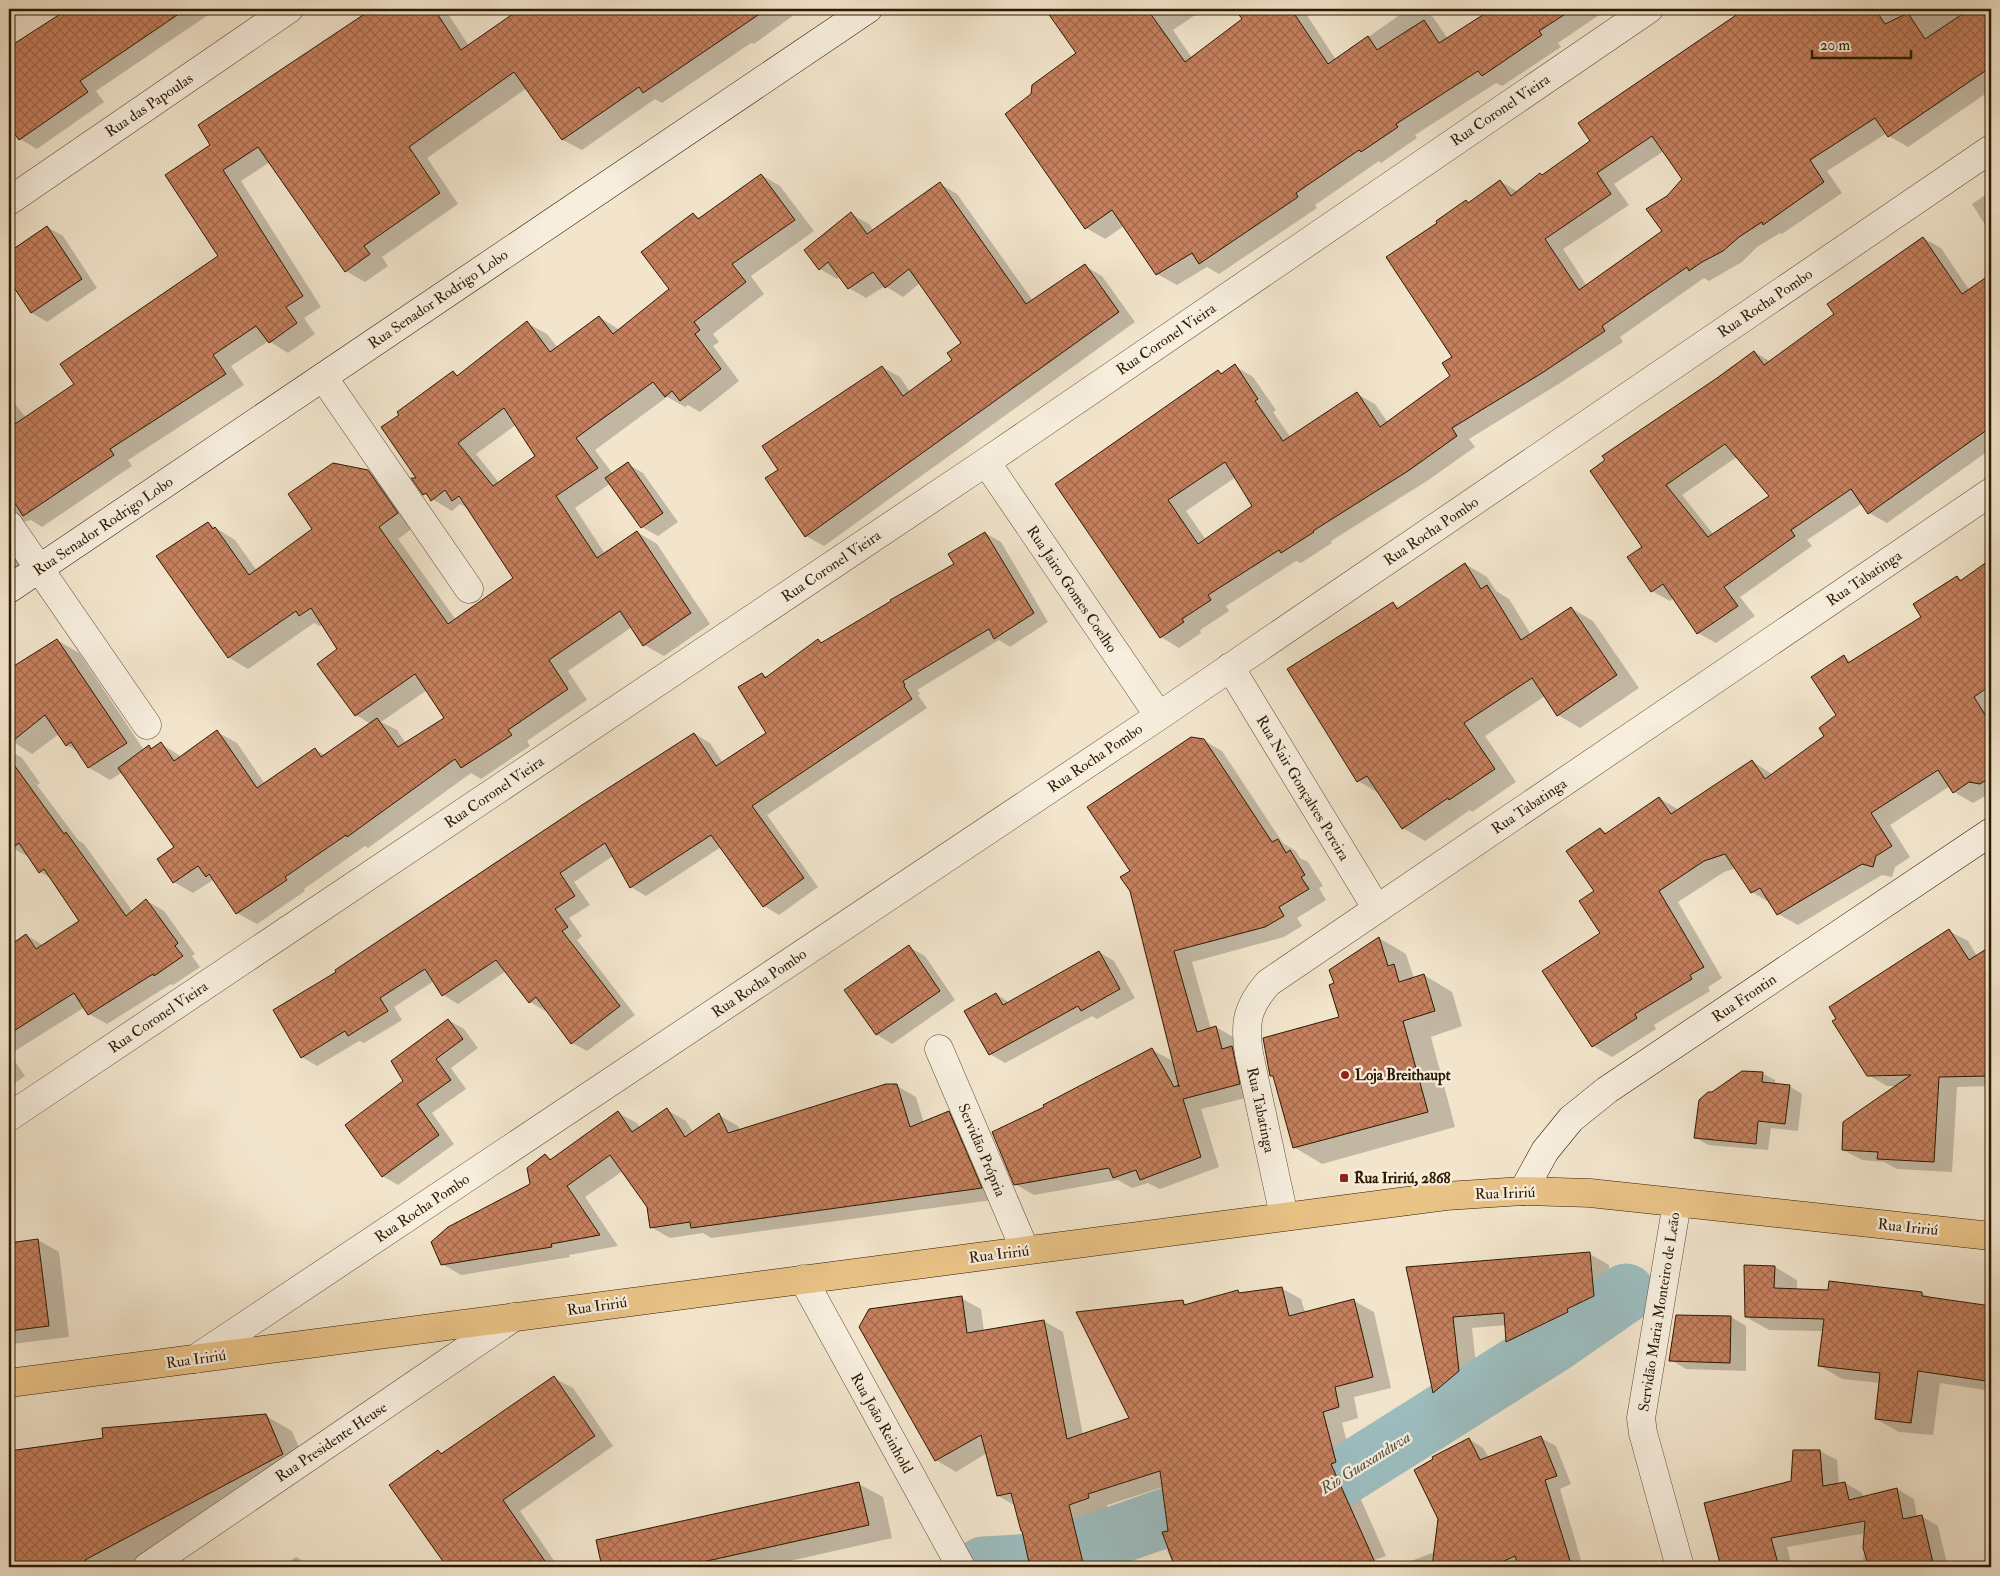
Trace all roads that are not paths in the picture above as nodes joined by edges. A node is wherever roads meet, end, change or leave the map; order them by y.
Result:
1 (289, 9) edge
2 (868, 9) edge
3 (1649, 9) edge
4 (1991, 150) edge
5 (9, 201) edge
6 (323, 377) junction
7 (986, 462) junction
8 (1991, 492) edge
9 (9, 526) edge
10 (39, 569) junction
11 (9, 589) edge
12 (469, 589) dead end
13 (1230, 668) junction
14 (1159, 716) junction
15 (147, 726) dead end
16 (1991, 832) edge
17 (1377, 909) junction
18 (939, 1049) dead end
19 (9, 1117) edge
20 (1523, 1191) junction
21 (1677, 1202) junction
22 (1284, 1216) junction
23 (1991, 1236) edge
24 (1025, 1250) junction
25 (803, 1279) junction
26 (514, 1317) junction
27 (194, 1359) junction
28 (9, 1384) edge
29 (956, 1558) edge
30 (147, 1567) edge
31 (1680, 1567) edge

1 - 5 street, Rua das Papoulas
2 - 6 street, Rua Senador Rodrigo Lobo
3 - 7 street, Rua Coronel Vieira
4 - 13 street, Rua Rocha Pombo
6 - 10 street, Rua Senador Rodrigo Lobo
6 - 12 street
7 - 14 street, Rua Jairo Gomes Coelho
7 - 19 street, Rua Coronel Vieira
8 - 17 street, Rua Tabatinga
9 - 10 street
10 - 11 street, Rua Senador Rodrigo Lobo
10 - 15 street
13 - 14 street, Rua Rocha Pombo
13 - 17 street, Rua Nair Gonçalves Pereira
14 - 27 street, Rua Rocha Pombo
16 - 20 street, Rua Frontin
17 - 22 street, Rua Tabatinga
18 - 24 street, Servidão Própria
20 - 21 main road, Rua Iririú
20 - 22 main road, Rua Iririú
21 - 23 main road, Rua Iririú
21 - 31 street, Servidão Maria Monteiro de Leão
22 - 24 main road, Rua Iririú
24 - 25 main road, Rua Iririú
25 - 26 main road, Rua Iririú
25 - 29 street, Rua João Reinhold
26 - 27 main road, Rua Iririú
26 - 30 street, Rua Presidente Heuse
27 - 28 main road, Rua Iririú

